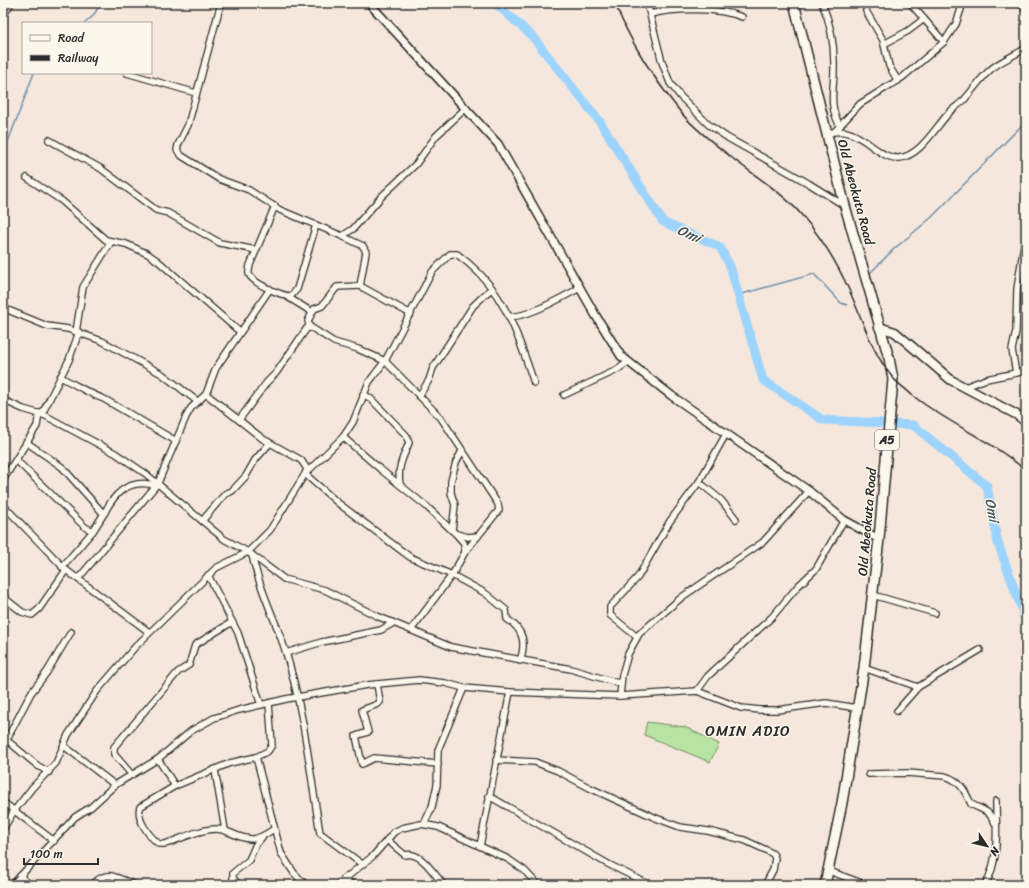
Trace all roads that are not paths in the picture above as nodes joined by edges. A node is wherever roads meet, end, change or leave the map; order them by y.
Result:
1 (10, 3) edge
2 (221, 3) edge
3 (369, 3) edge
4 (647, 3) edge
5 (794, 3) edge
6 (822, 3) edge
7 (910, 3) edge
8 (963, 3) edge
9 (1020, 3) edge
10 (1026, 9) edge
11 (866, 11) dead end
12 (650, 14) junction
13 (3, 16) edge
14 (742, 17) dead end
15 (924, 19) junction
16 (944, 42) junction
17 (884, 44) junction
18 (1026, 48) edge
19 (130, 74) edge
20 (898, 81) junction
21 (196, 93) junction
22 (466, 108) junction
23 (840, 126) junction
24 (831, 133) junction
25 (49, 140) dead end
26 (27, 178) dead end
27 (275, 206) junction
28 (845, 206) junction
29 (316, 225) junction
30 (342, 236) junction
31 (111, 242) junction
32 (1024, 245) dead end
33 (256, 250) junction
34 (360, 286) junction
35 (492, 288) junction
36 (580, 288) junction
37 (270, 289) junction
38 (286, 296) junction
39 (3, 308) edge
40 (312, 312) junction
41 (411, 314) junction
42 (509, 316) junction
43 (879, 327) junction
44 (310, 328) junction
45 (78, 332) junction
46 (240, 332) junction
47 (385, 362) junction
48 (628, 362) junction
49 (1026, 371) edge
50 (1016, 373) junction
51 (60, 377) junction
52 (534, 383) dead end
53 (966, 387) junction
54 (206, 394) junction
55 (363, 394) junction
56 (564, 395) dead end
57 (419, 396) junction
58 (3, 400) edge
59 (197, 402) junction
60 (40, 413) junction
61 (239, 420) junction
62 (1026, 422) edge
63 (726, 434) junction
64 (343, 437) junction
65 (176, 441) junction
66 (26, 442) junction
67 (270, 443) junction
68 (462, 451) junction
69 (16, 460) junction
70 (305, 474) junction
71 (3, 480) edge
72 (699, 482) junction
73 (157, 484) junction
74 (400, 484) junction
75 (809, 491) junction
76 (3, 505) edge
77 (105, 512) junction
78 (736, 519) dead end
79 (844, 520) junction
80 (202, 521) junction
81 (93, 531) junction
82 (454, 532) junction
83 (478, 536) junction
84 (879, 539) junction
85 (465, 552) junction
86 (250, 553) junction
87 (64, 569) junction
88 (208, 575) junction
89 (452, 575) junction
90 (78, 579) junction
91 (873, 596) junction
92 (3, 597) edge
93 (935, 614) dead end
94 (232, 622) junction
95 (393, 623) junction
96 (411, 630) junction
97 (71, 632) dead end
98 (149, 632) junction
99 (637, 637) junction
100 (980, 650) dead end
101 (286, 653) junction
102 (520, 661) junction
103 (864, 668) junction
104 (377, 684) junction
105 (621, 684) junction
106 (918, 687) junction
107 (464, 688) junction
108 (697, 691) junction
109 (510, 692) junction
110 (620, 696) junction
111 (297, 697) junction
112 (269, 703) junction
113 (261, 705) junction
114 (857, 708) junction
115 (897, 711) dead end
116 (5, 738) edge
117 (64, 746) junction
118 (256, 757) junction
119 (158, 759) junction
120 (496, 760) junction
121 (438, 764) junction
122 (215, 770) junction
123 (49, 772) junction
124 (869, 774) dead end
125 (132, 775) junction
126 (115, 785) junction
127 (175, 786) junction
128 (490, 796) junction
129 (996, 801) dead end
130 (3, 802) edge
131 (14, 811) junction
132 (424, 824) junction
133 (996, 825) junction
134 (3, 829) edge
135 (274, 829) junction
136 (225, 830) junction
137 (262, 837) junction
138 (387, 840) junction
139 (54, 841) junction
140 (480, 846) junction
141 (362, 864) junction
142 (829, 871) junction
143 (20, 876) junction
144 (344, 878) junction
145 (12, 885) edge
146 (30, 885) edge
147 (92, 885) edge
148 (136, 885) edge
149 (239, 885) edge
150 (306, 885) edge
151 (337, 885) edge
152 (353, 885) edge
153 (444, 885) edge
154 (538, 885) edge
155 (650, 885) edge
156 (765, 885) edge
157 (825, 885) edge
158 (867, 885) edge
159 (985, 885) edge

1 - 13 street
2 - 21 street
3 - 22 street
4 - 12 street
5 - 24 highway, Old Abeokuta Road / A5
6 - 23 street
7 - 15 street
8 - 16 street
9 - 10 street
11 - 17 street
12 - 14 street
12 - 28 street
15 - 16 street
15 - 17 street
16 - 20 street
17 - 20 street
18 - 24 street
19 - 21 street
20 - 23 street
21 - 27 street
22 - 30 street
22 - 36 street
23 - 24 street
24 - 28 highway, Old Abeokuta Road / A5
25 - 33 street
26 - 31 street
27 - 29 street
27 - 33 street
28 - 43 highway, Old Abeokuta Road / A5
29 - 30 street
29 - 38 street
30 - 34 street
31 - 45 street
31 - 46 street
32 - 50 street
33 - 37 street
34 - 40 street
34 - 41 street
35 - 41 street
35 - 42 street
35 - 57 street
36 - 42 street
36 - 48 street
37 - 38 street
37 - 46 street
38 - 40 street
39 - 45 street
40 - 44 street
41 - 47 street
42 - 52 street
43 - 53 main road
43 - 84 highway, Old Abeokuta Road / A5
44 - 47 street
44 - 61 street
45 - 51 street
45 - 59 street
46 - 54 street
47 - 55 street
47 - 57 street
48 - 56 street
48 - 63 street
49 - 50 street
50 - 53 street
51 - 60 street
51 - 65 street
53 - 62 main road
54 - 59 street
54 - 61 street
55 - 64 street
55 - 74 street
57 - 68 street
58 - 60 street
59 - 65 street
60 - 66 street
60 - 73 street
61 - 67 street
63 - 72 street
63 - 75 street
64 - 70 street
64 - 74 street
65 - 73 street
66 - 69 street
66 - 77 street
67 - 70 street
67 - 80 street
68 - 82 street
68 - 83 street
69 - 71 street
69 - 81 street
70 - 86 street
70 - 89 street
72 - 78 street
72 - 99 street
73 - 77 street
73 - 80 street
73 - 90 street
74 - 82 street
75 - 79 street
75 - 99 street
76 - 87 street
77 - 81 street
79 - 84 street
79 - 108 street
80 - 86 street
81 - 87 street
82 - 83 street
82 - 85 street
83 - 85 street
84 - 91 highway, Old Abeokuta Road / A5
85 - 89 street
86 - 88 street
86 - 95 street
86 - 101 street
87 - 90 street
87 - 92 street
88 - 94 street
88 - 98 street
89 - 96 street
89 - 102 street
90 - 98 street
91 - 93 street
91 - 103 highway, Old Abeokuta Road / A5
94 - 113 street
94 - 125 street
95 - 96 street
95 - 101 street
96 - 102 street
97 - 116 street
98 - 117 street
99 - 105 street
100 - 106 street
101 - 111 street
102 - 105 street
103 - 106 street
103 - 114 highway, Old Abeokuta Road / A5
104 - 107 street
104 - 111 street
104 - 121 street
105 - 110 street
106 - 115 street
107 - 109 street
107 - 121 street
108 - 110 street
108 - 114 street
109 - 110 street
109 - 120 street
111 - 112 street
111 - 141 street
112 - 113 street
112 - 118 street
113 - 119 street
114 - 142 highway, Old Abeokuta Road / A5
116 - 123 street
117 - 123 street
117 - 126 street
118 - 122 street
118 - 135 street
119 - 125 street
119 - 127 street
120 - 128 street
120 - 156 street
121 - 132 street
122 - 127 street
122 - 136 street
123 - 131 street
124 - 133 street
125 - 126 street
126 - 139 street
127 - 136 street
128 - 140 street
128 - 155 street
129 - 133 street
130 - 131 street
131 - 134 street
131 - 139 street
132 - 138 street
132 - 140 street
133 - 159 street
135 - 137 street
135 - 150 street
136 - 137 street
137 - 149 street
138 - 141 street
138 - 153 street
139 - 143 street
140 - 154 street
141 - 144 street
142 - 157 highway, Old Abeokuta Road / A5
142 - 158 street
143 - 145 street
143 - 146 street
144 - 151 street
144 - 152 street
147 - 148 street

